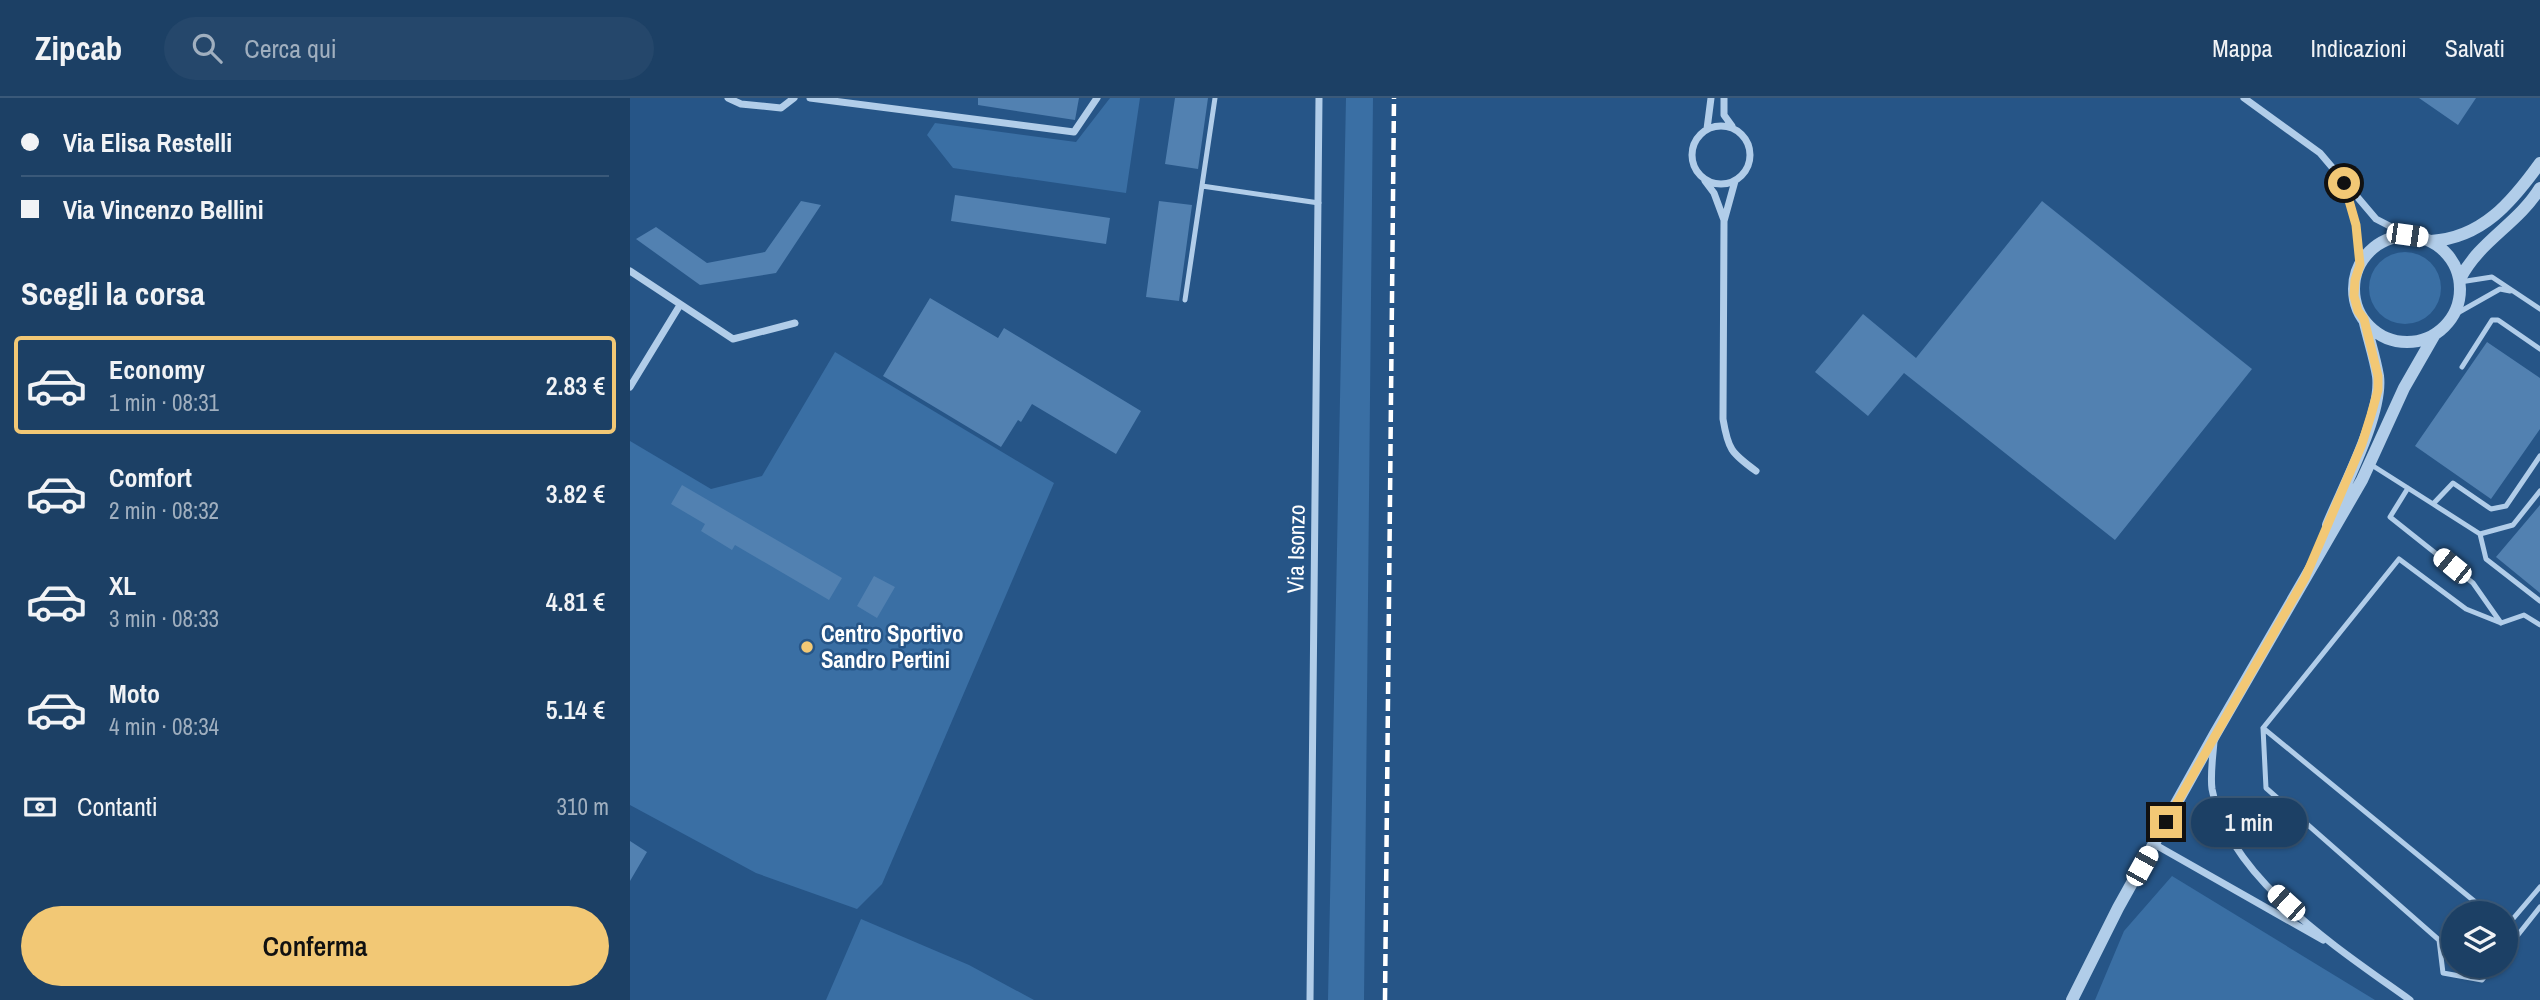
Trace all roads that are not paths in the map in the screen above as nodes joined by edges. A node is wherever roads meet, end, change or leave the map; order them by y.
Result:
1 (727, 98) edge
2 (794, 98) edge
3 (810, 98) edge
4 (1097, 98) edge
5 (1215, 98) edge
6 (1319, 98) edge
7 (1711, 98) edge
8 (1724, 98) edge
9 (2244, 98) edge
10 (754, 102) edge
11 (1707, 129) junction
12 (1738, 131) junction
13 (2540, 163) edge
14 (1705, 181) junction
15 (1735, 181) junction
16 (2344, 183) junction
17 (1202, 186) junction
18 (2540, 188) edge
19 (1319, 203) junction
20 (1724, 221) junction
21 (2407, 235) junction
22 (2431, 241) junction
23 (2360, 265) junction
24 (630, 271) edge
25 (2460, 281) junction
26 (2513, 291) junction
27 (1185, 300) dead end
28 (680, 306) junction
29 (2540, 309) edge
30 (2454, 315) junction
31 (2364, 319) junction
32 (796, 323) dead end
33 (2435, 334) junction
34 (2540, 349) edge
35 (2462, 367) dead end
36 (630, 387) edge
37 (2540, 456) edge
38 (2370, 464) junction
39 (1756, 471) dead end
40 (2408, 488) junction
41 (2540, 491) edge
42 (2433, 504) junction
43 (2480, 534) junction
44 (2305, 578) junction
45 (2540, 601) edge
46 (2501, 623) junction
47 (2540, 625) edge
48 (2263, 728) junction
49 (2215, 734) junction
50 (2154, 844) junction
51 (2540, 887) edge
52 (2474, 901) edge
53 (2540, 907) edge
54 (2518, 914) edge
55 (2518, 935) edge
56 (2439, 940) joint
57 (2332, 945) junction
58 (2441, 956) edge
59 (1310, 1000) edge
60 (2072, 1000) edge
61 (2410, 1000) edge

1 - 10 street
2 - 10 street
3 - 4 street
5 - 17 lane
6 - 19 street, Via Isonzo
7 - 11 street
8 - 12 street
9 - 16 street
11 - 12 street
11 - 14 street
12 - 15 street
13 - 22 street
14 - 15 street
14 - 20 street
15 - 20 street
16 - 21 street
16 - 23 street
17 - 19 lane
17 - 27 lane
18 - 25 street
19 - 59 street, Via Isonzo
20 - 39 street
21 - 22 street
21 - 23 street
22 - 25 street
23 - 31 street
24 - 28 street
25 - 26 lane
25 - 30 street
26 - 29 lane
26 - 30 lane
28 - 32 street
28 - 36 street
30 - 33 street
31 - 33 street
31 - 44 street
33 - 38 street
34 - 35 lane
37 - 42 lane
38 - 40 lane
38 - 44 street
40 - 42 lane
40 - 46 lane
41 - 43 lane
42 - 43 lane
43 - 45 lane
44 - 49 street
46 - 47 lane
46 - 48 lane
48 - 52 lane
48 - 56 lane
49 - 50 street
49 - 57 street
50 - 57 street
50 - 60 street
51 - 54 lane
53 - 55 lane
56 - 58 lane
57 - 61 street

